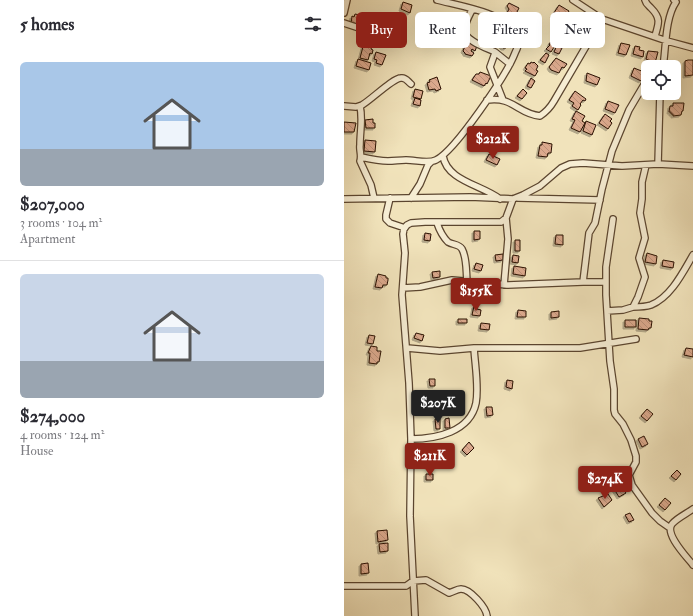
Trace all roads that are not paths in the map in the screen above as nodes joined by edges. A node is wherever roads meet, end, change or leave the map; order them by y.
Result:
1 (347, 0) edge
2 (437, 0) edge
3 (573, 0) edge
4 (645, 0) edge
5 (674, 0) edge
6 (472, 10) junction
7 (591, 12) edge
8 (344, 13) edge
9 (605, 20) edge
10 (344, 24) edge
11 (356, 28) edge
12 (656, 36) junction
13 (667, 41) junction
14 (585, 48) edge
15 (693, 48) edge
16 (495, 52) junction
17 (664, 60) edge
18 (510, 64) junction
19 (412, 84) dead end
20 (497, 84) junction
21 (641, 90) edge
22 (487, 100) junction
23 (503, 100) junction
24 (660, 100) edge
25 (344, 106) edge
26 (360, 106) junction
27 (442, 156) junction
28 (361, 157) junction
29 (431, 162) junction
30 (609, 164) junction
31 (658, 164) junction
32 (646, 165) junction
33 (693, 166) edge
34 (374, 198) junction
35 (390, 198) junction
36 (411, 198) junction
37 (344, 199) edge
38 (500, 199) junction
39 (515, 199) junction
40 (600, 200) junction
41 (506, 218) junction
42 (613, 219) dead end
43 (438, 222) junction
44 (405, 228) junction
45 (693, 254) edge
46 (467, 280) junction
47 (583, 282) junction
48 (606, 282) junction
49 (504, 285) junction
50 (402, 288) junction
51 (633, 307) junction
52 (607, 311) junction
53 (636, 339) dead end
54 (610, 344) junction
55 (407, 348) junction
56 (474, 348) junction
57 (411, 439) junction
58 (693, 509) edge
59 (670, 528) junction
60 (693, 565) edge
61 (413, 580) junction
62 (344, 586) edge
63 (415, 616) edge
64 (487, 616) edge

1 - 8 street
2 - 6 street
3 - 7 street
4 - 12 street
5 - 13 street
6 - 16 street
6 - 18 street
9 - 12 street
10 - 11 street
12 - 13 street
13 - 15 street
13 - 17 street
14 - 23 street
16 - 18 street
16 - 20 street
18 - 20 street
19 - 26 street
20 - 22 street
20 - 23 street
21 - 30 street
22 - 23 street
22 - 27 street
24 - 31 street
25 - 26 street
26 - 28 street
27 - 29 street
27 - 38 street
28 - 29 street
28 - 34 street
29 - 36 street
30 - 32 street
30 - 39 street
30 - 40 street
31 - 32 street
31 - 33 street
32 - 51 street
34 - 35 street
34 - 37 street
35 - 36 street
35 - 44 street
36 - 38 street
38 - 39 street
39 - 40 street
39 - 41 street
40 - 47 street
41 - 43 street
41 - 49 street
42 - 48 street
43 - 44 street
43 - 46 street
44 - 50 street
45 - 51 street
46 - 49 street
46 - 50 street
47 - 48 street
47 - 49 street
48 - 52 street
50 - 55 street
51 - 52 street
52 - 54 street
53 - 54 street
54 - 56 street
54 - 59 street
55 - 56 street
55 - 57 street
56 - 57 street
57 - 61 street
58 - 59 street
59 - 60 street
61 - 62 street
61 - 63 street
61 - 64 street

